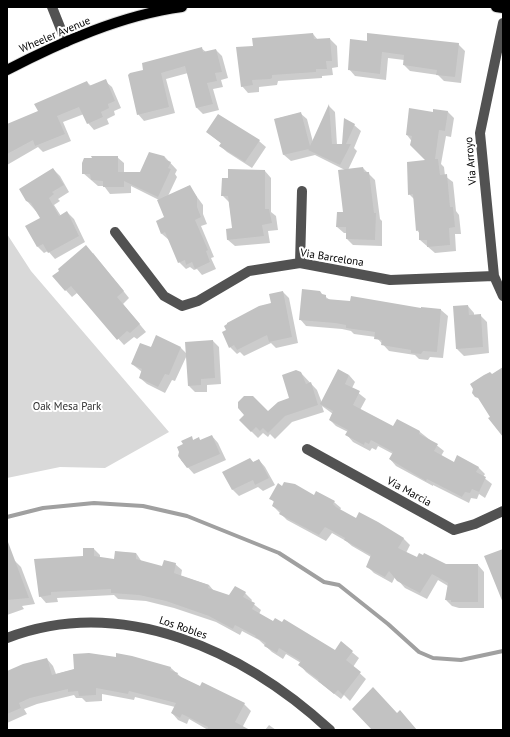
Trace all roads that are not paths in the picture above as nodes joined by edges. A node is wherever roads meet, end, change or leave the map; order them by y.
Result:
1 (52, 7) edge
2 (182, 7) edge
3 (496, 7) edge
4 (168, 8) edge
5 (503, 8) edge
6 (503, 23) edge
7 (66, 42) junction
8 (7, 70) edge
9 (302, 191) dead end
10 (115, 232) dead end
11 (300, 263) junction
12 (494, 276) junction
13 (503, 296) edge
14 (307, 449) dead end
15 (503, 511) edge
16 (7, 638) edge
17 (330, 730) edge

1 - 7 street
2 - 4 main road, Wheeler Avenue
3 - 5 main road
4 - 7 main road, Wheeler Avenue
6 - 12 street, Via Arroyo
7 - 8 main road, Wheeler Avenue
9 - 11 street
10 - 11 street, Via Barcelona
11 - 12 street, Via Barcelona
12 - 13 street, Via Arroyo
14 - 15 street, Via Marcia
16 - 17 street, Los Robles

